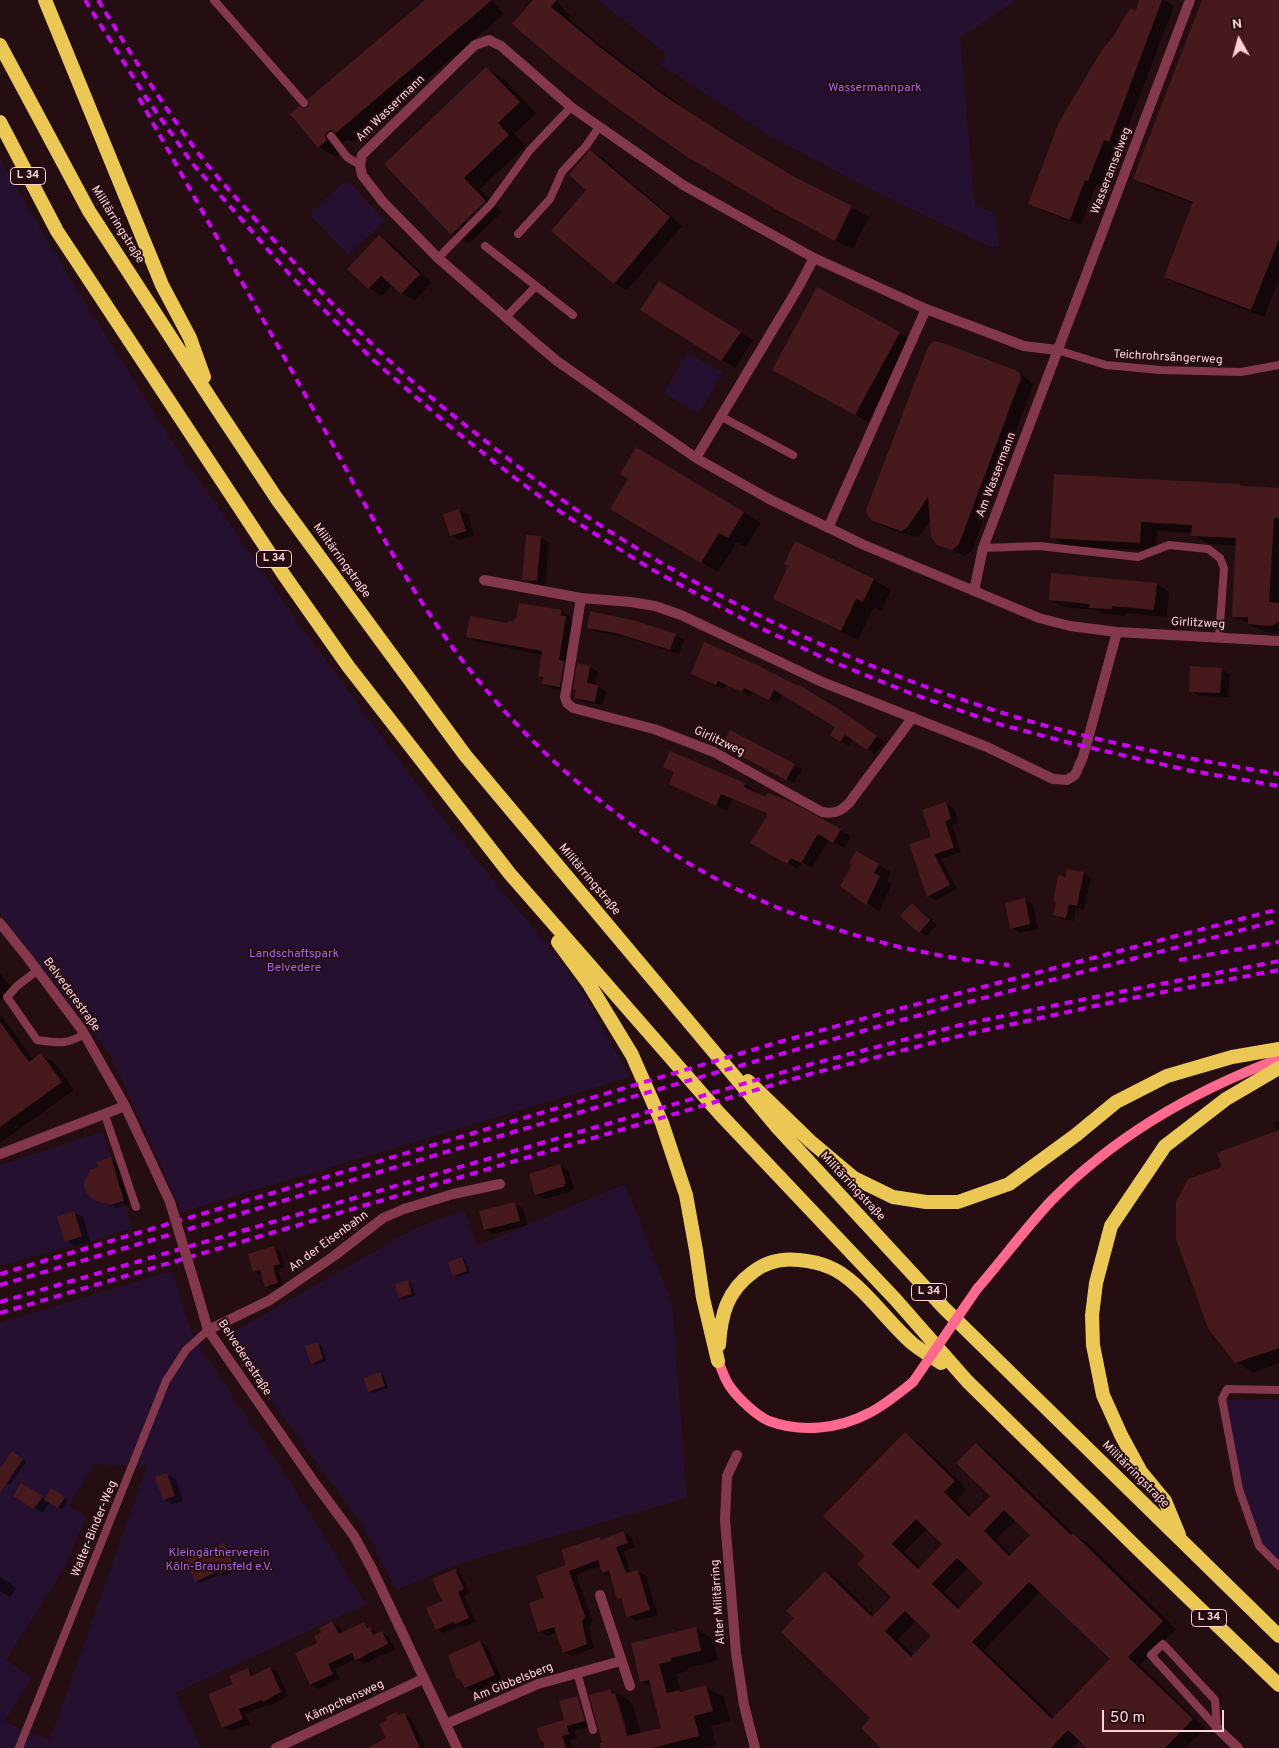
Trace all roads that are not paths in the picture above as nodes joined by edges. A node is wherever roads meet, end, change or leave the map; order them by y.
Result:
1 (45, 0) edge
2 (214, 0) edge
3 (1190, 0) edge
4 (0, 45) edge
5 (304, 102) dead end
6 (570, 107) junction
7 (0, 122) edge
8 (599, 127) junction
9 (331, 136) dead end
10 (0, 142) edge
11 (360, 165) junction
12 (57, 231) junction
13 (518, 234) dead end
14 (485, 246) dead end
15 (438, 258) junction
16 (814, 258) junction
17 (536, 286) junction
18 (926, 309) junction
19 (573, 315) dead end
20 (505, 318) junction
21 (1057, 350) junction
22 (1279, 365) edge
23 (214, 404) junction
24 (720, 416) junction
25 (793, 455) dead end
26 (696, 458) junction
27 (828, 528) junction
28 (983, 548) junction
29 (484, 580) dead end
30 (974, 591) junction
31 (581, 598) junction
32 (1116, 632) junction
33 (1219, 638) junction
34 (1279, 641) edge
35 (913, 717) junction
36 (510, 874) junction
37 (0, 924) edge
38 (38, 970) junction
39 (693, 1026) junction
40 (84, 1034) junction
41 (1279, 1049) edge
42 (1279, 1058) edge
43 (1279, 1068) edge
44 (125, 1106) junction
45 (105, 1115) junction
46 (0, 1154) edge
47 (500, 1184) dead end
48 (136, 1207) dead end
49 (208, 1330) junction
50 (718, 1361) junction
51 (967, 1381) junction
52 (1279, 1390) edge
53 (737, 1456) dead end
54 (1182, 1543) junction
55 (1279, 1566) edge
56 (600, 1595) dead end
57 (1279, 1636) edge
58 (621, 1661) junction
59 (577, 1672) junction
60 (424, 1679) junction
61 (1279, 1685) edge
62 (630, 1686) dead end
63 (446, 1724) junction
64 (1217, 1728) junction
65 (593, 1730) dead end
66 (18, 1748) edge
67 (276, 1748) edge
68 (457, 1748) edge
69 (755, 1748) edge
70 (1238, 1748) edge

1 - 23 highway, L 34
2 - 5 lane
3 - 21 street, Wasseramselweg
4 - 23 highway, Militärringstraße / L 34
6 - 8 street, Am Wassermann
6 - 11 street, Am Wassermann
6 - 15 lane
7 - 12 highway, L 34
8 - 13 lane
8 - 16 street, Am Wassermann
9 - 11 lane
10 - 12 highway, L 34
11 - 15 street
12 - 36 highway, L 34
14 - 17 lane
15 - 20 street
16 - 18 street, Am Wassermann
16 - 24 street
17 - 19 lane
17 - 20 lane
18 - 21 street, Am Wassermann
18 - 27 street
20 - 26 street
21 - 22 lane, Teichrohrsängerweg
21 - 28 street, Am Wassermann
23 - 39 highway, Militärringstraße / L 34
24 - 25 lane
24 - 26 street
26 - 27 street
27 - 30 street
28 - 30 street, Am Wassermann
28 - 33 lane
29 - 31 street
30 - 32 street, Girlitzweg
31 - 35 street
31 - 35 street, Girlitzweg
32 - 33 street, Girlitzweg
32 - 35 street
33 - 34 street, Girlitzweg
36 - 50 highway, L 34
36 - 51 highway, L 34
37 - 38 street, Belvederestraße
38 - 40 street, Belvederestraße
38 - 40 lane
39 - 41 highway, L 34
39 - 54 highway, Militärringstraße / L 34
40 - 44 street, Belvederestraße
42 - 50 main road, L 34, bridge
43 - 54 highway, L 34
44 - 45 street
44 - 49 street, Belvederestraße, bridge
45 - 46 street
45 - 48 lane
47 - 49 street, An der Eisenbahn
49 - 60 street, Belvederestraße
49 - 66 lane, Walter-Binder-Weg
50 - 51 highway, L 34
51 - 61 highway, L 34
52 - 55 lane
53 - 69 street, Alter Militärring
54 - 57 highway, Militärringstraße / L 34
56 - 58 street
58 - 59 street, Am Gibbelsberg
58 - 62 street
59 - 63 street, Am Gibbelsberg
59 - 65 lane
60 - 63 street, Belvederestraße
60 - 67 street, Kämpchensweg
63 - 68 street, Belvederestraße
64 - 64 lane
64 - 70 street

